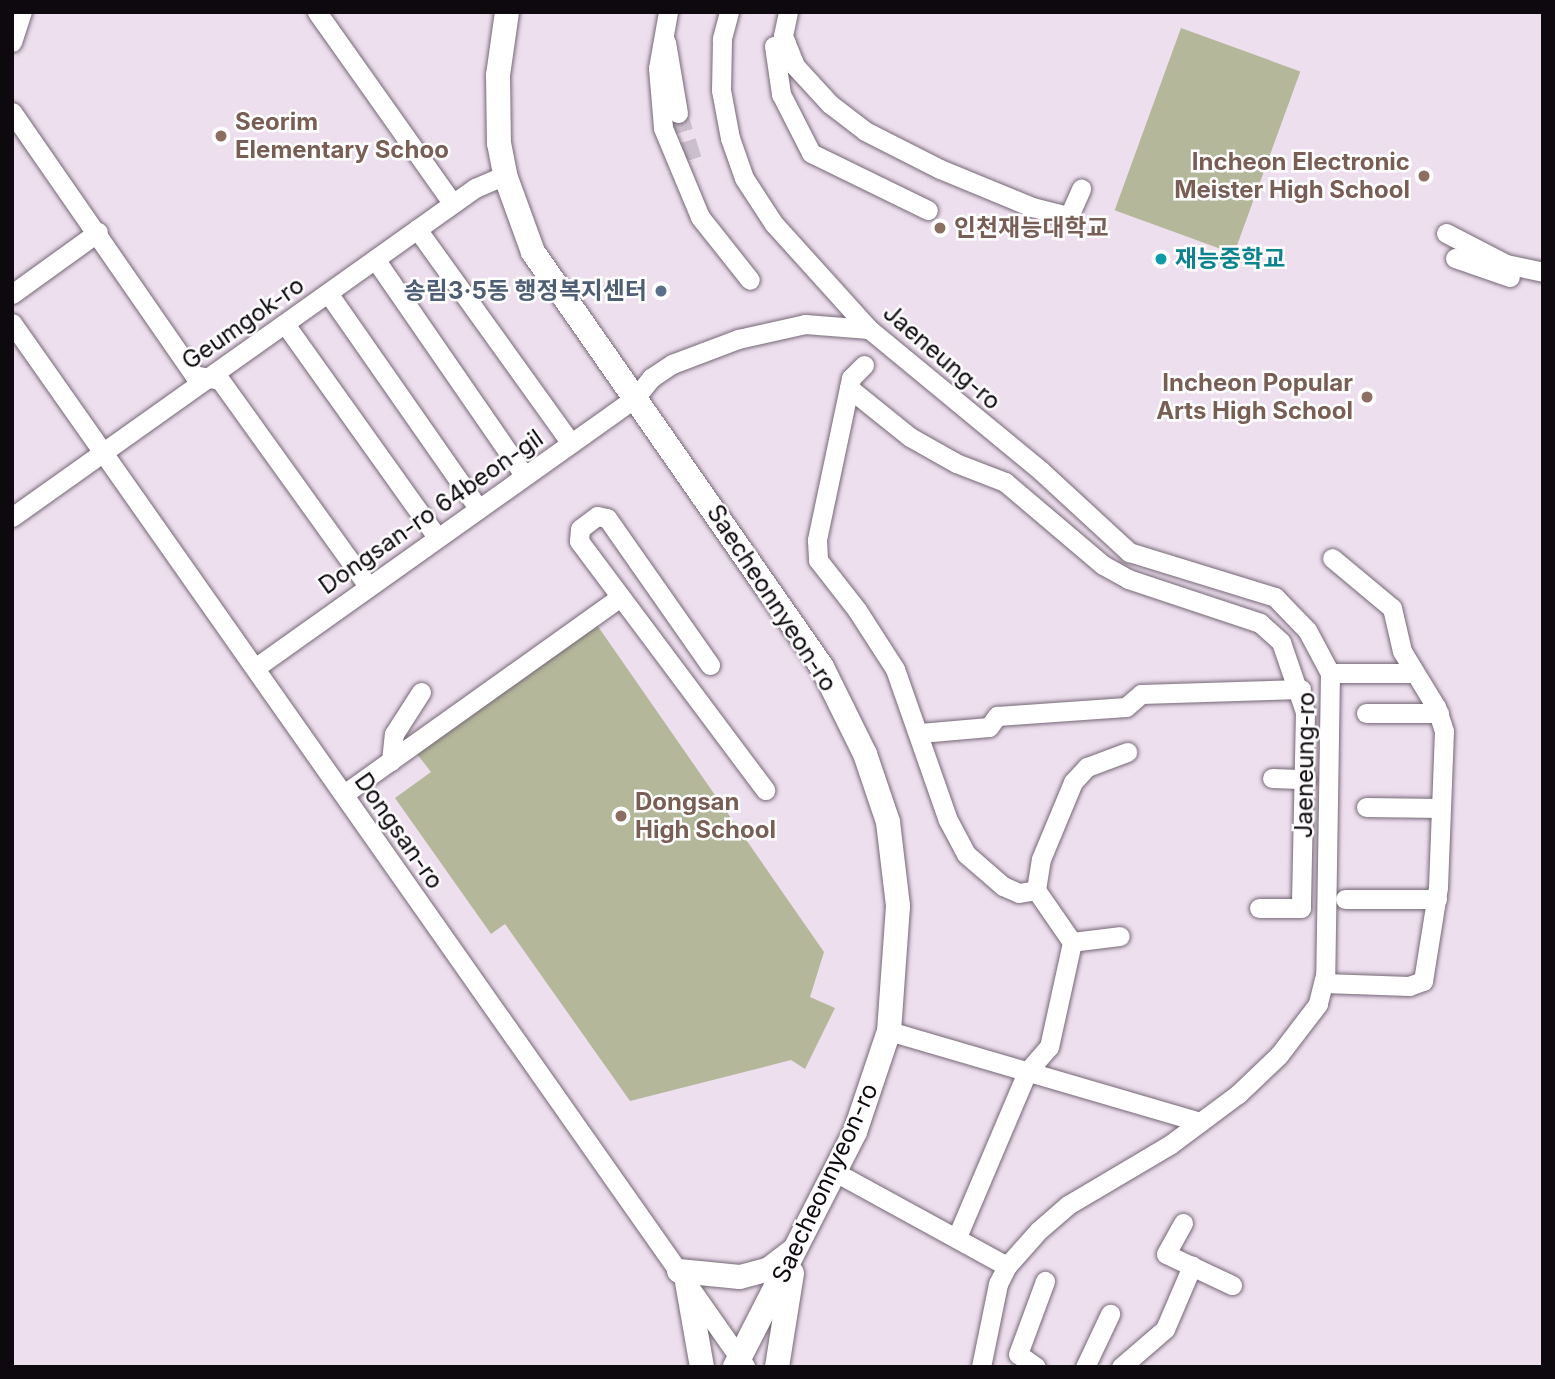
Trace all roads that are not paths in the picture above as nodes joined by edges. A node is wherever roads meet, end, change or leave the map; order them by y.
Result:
1 (22, 12) edge
2 (317, 12) edge
3 (507, 12) edge
4 (667, 12) edge
5 (729, 12) edge
6 (788, 12) edge
7 (663, 34) junction
8 (12, 42) edge
9 (786, 43) junction
10 (12, 112) edge
11 (678, 113) tunnel mouth
12 (505, 175) junction
13 (1081, 189) dead end
14 (453, 204) junction
15 (928, 210) dead end
16 (417, 229) junction
17 (98, 232) junction
18 (1446, 233) dead end
19 (1455, 258) dead end
20 (375, 260) junction
21 (1543, 272) edge
22 (750, 280) dead end
23 (1543, 284) edge
24 (328, 293) junction
25 (12, 294) edge
26 (12, 323) edge
27 (285, 324) junction
28 (869, 329) junction
29 (864, 365) dead end
30 (208, 379) junction
31 (849, 388) junction
32 (635, 398) junction
33 (571, 443) junction
34 (104, 454) junction
35 (524, 475) junction
36 (478, 508) junction
37 (12, 517) edge
38 (437, 537) junction
39 (1332, 558) dead end
40 (368, 586) junction
41 (620, 597) junction
42 (710, 665) dead end
43 (255, 668) junction
44 (1330, 673) junction
45 (1412, 673) junction
46 (1301, 689) junction
47 (421, 692) dead end
48 (1366, 713) dead end
49 (1439, 713) junction
50 (920, 733) junction
51 (1127, 752) dead end
52 (391, 761) junction
53 (1272, 778) dead end
54 (1306, 779) junction
55 (765, 790) dead end
56 (344, 794) junction
57 (1366, 807) dead end
58 (1441, 808) junction
59 (1036, 890) junction
60 (1345, 898) dead end
61 (1437, 899) junction
62 (1259, 908) dead end
63 (1120, 936) dead end
64 (1072, 942) junction
65 (1324, 983) junction
66 (889, 1031) junction
67 (1027, 1072) junction
68 (1200, 1122) junction
69 (835, 1172) junction
70 (1183, 1223) dead end
71 (957, 1237) junction
72 (796, 1248) junction
73 (1007, 1266) junction
74 (1192, 1266) junction
75 (683, 1277) junction
76 (1045, 1281) dead end
77 (1232, 1284) dead end
78 (1110, 1314) dead end
79 (740, 1364) edge
80 (1130, 1364) edge
81 (702, 1367) edge
82 (777, 1367) edge
83 (981, 1367) edge
84 (1036, 1367) edge
85 (1085, 1367) edge

1 - 8 street
2 - 14 street
3 - 12 main road, Saecheonnyeon-ro
4 - 7 street
5 - 28 street, Jaeneung-ro
6 - 9 street
7 - 11 street
7 - 22 street
9 - 13 street
9 - 15 street
10 - 17 street
12 - 14 street, Geumgok-ro
12 - 32 main road, Saecheonnyeon-ro
14 - 16 street, Geumgok-ro
16 - 20 street, Geumgok-ro
16 - 33 street
17 - 25 street
17 - 30 street
18 - 21 street
19 - 23 street
20 - 24 street, Geumgok-ro
20 - 35 street
24 - 27 street, Geumgok-ro
24 - 36 street
26 - 34 street, Dongsan-ro
27 - 30 street, Geumgok-ro
27 - 38 street
28 - 32 street, Dongsan-ro 64beon-gil
28 - 44 street, Jaeneung-ro
29 - 31 street
30 - 34 street, Geumgok-ro
30 - 40 street
31 - 46 street
31 - 50 street
32 - 33 street, Dongsan-ro 64beon-gil
32 - 66 main road, Saecheonnyeon-ro
33 - 35 street, Dongsan-ro 64beon-gil
34 - 37 street, Geumgok-ro
34 - 43 street, Dongsan-ro
35 - 36 street, Dongsan-ro 64beon-gil
36 - 38 street, Dongsan-ro 64beon-gil
38 - 40 street, Dongsan-ro 64beon-gil
39 - 45 street
40 - 43 street, Dongsan-ro 64beon-gil
41 - 42 street
41 - 52 street
41 - 55 street
43 - 56 street, Dongsan-ro
44 - 45 street
44 - 65 street, Jaeneung-ro
45 - 49 street
46 - 50 street
46 - 54 street
47 - 52 street
48 - 49 street
49 - 58 street
50 - 59 street
51 - 59 street
52 - 56 street
53 - 54 street
54 - 62 street
56 - 75 street, Dongsan-ro
57 - 58 street
58 - 61 street
59 - 64 street
60 - 61 street
61 - 65 street
63 - 64 street
64 - 67 street
65 - 68 street, Jaeneung-ro
66 - 67 street
66 - 69 main road, Saecheonnyeon-ro
67 - 68 street
67 - 71 street
68 - 73 street, Jaeneung-ro
69 - 71 street
69 - 72 main road, Saecheonnyeon-ro
70 - 74 street
71 - 73 street
72 - 75 main road
72 - 79 main road, Saecheonnyeon-ro
72 - 82 main road
73 - 83 street, Jaeneung-ro
74 - 77 street
74 - 80 street
75 - 79 street, Dongsan-ro
75 - 81 main road
76 - 84 street
78 - 85 street

